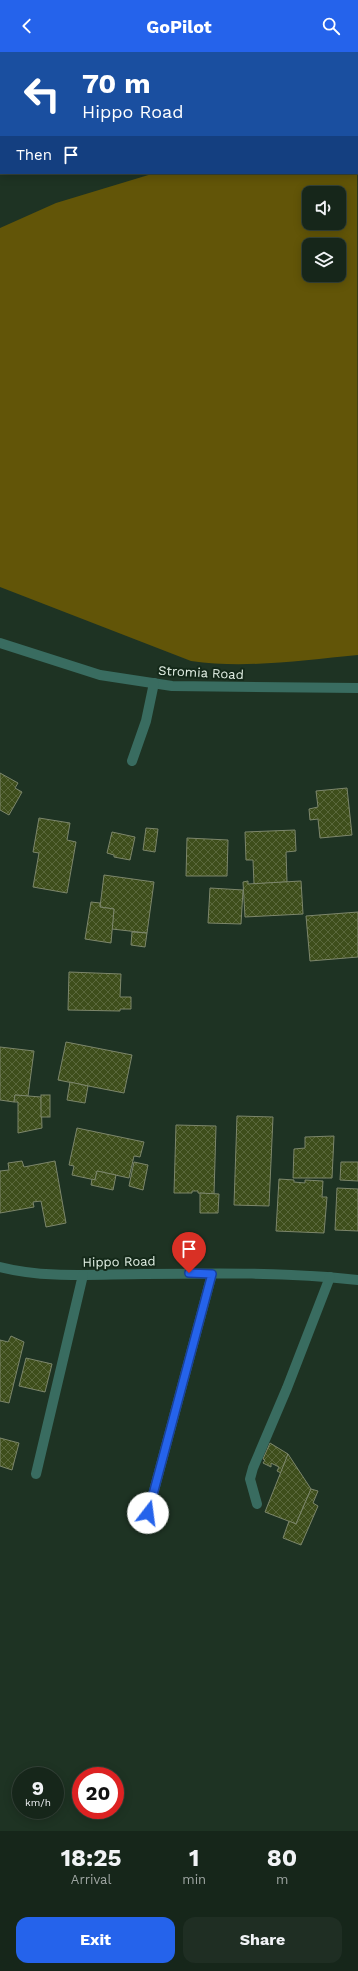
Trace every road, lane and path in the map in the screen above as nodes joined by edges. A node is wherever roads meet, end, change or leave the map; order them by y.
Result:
1 (0, 643) edge
2 (154, 683) junction
3 (358, 688) edge
4 (132, 761) dead end
5 (0, 1267) edge
6 (212, 1274) junction
7 (82, 1275) junction
8 (330, 1277) junction
9 (358, 1280) edge
10 (36, 1474) dead end
11 (257, 1504) dead end
12 (148, 1513) dead end

1 - 2 street, Stromia Road
2 - 3 street, Stromia Road
2 - 4 street
5 - 7 street, Hippo Road
6 - 7 street, Hippo Road
6 - 8 street, Hippo Road
6 - 12 street
7 - 10 street
8 - 9 street, Hippo Road
8 - 11 street

